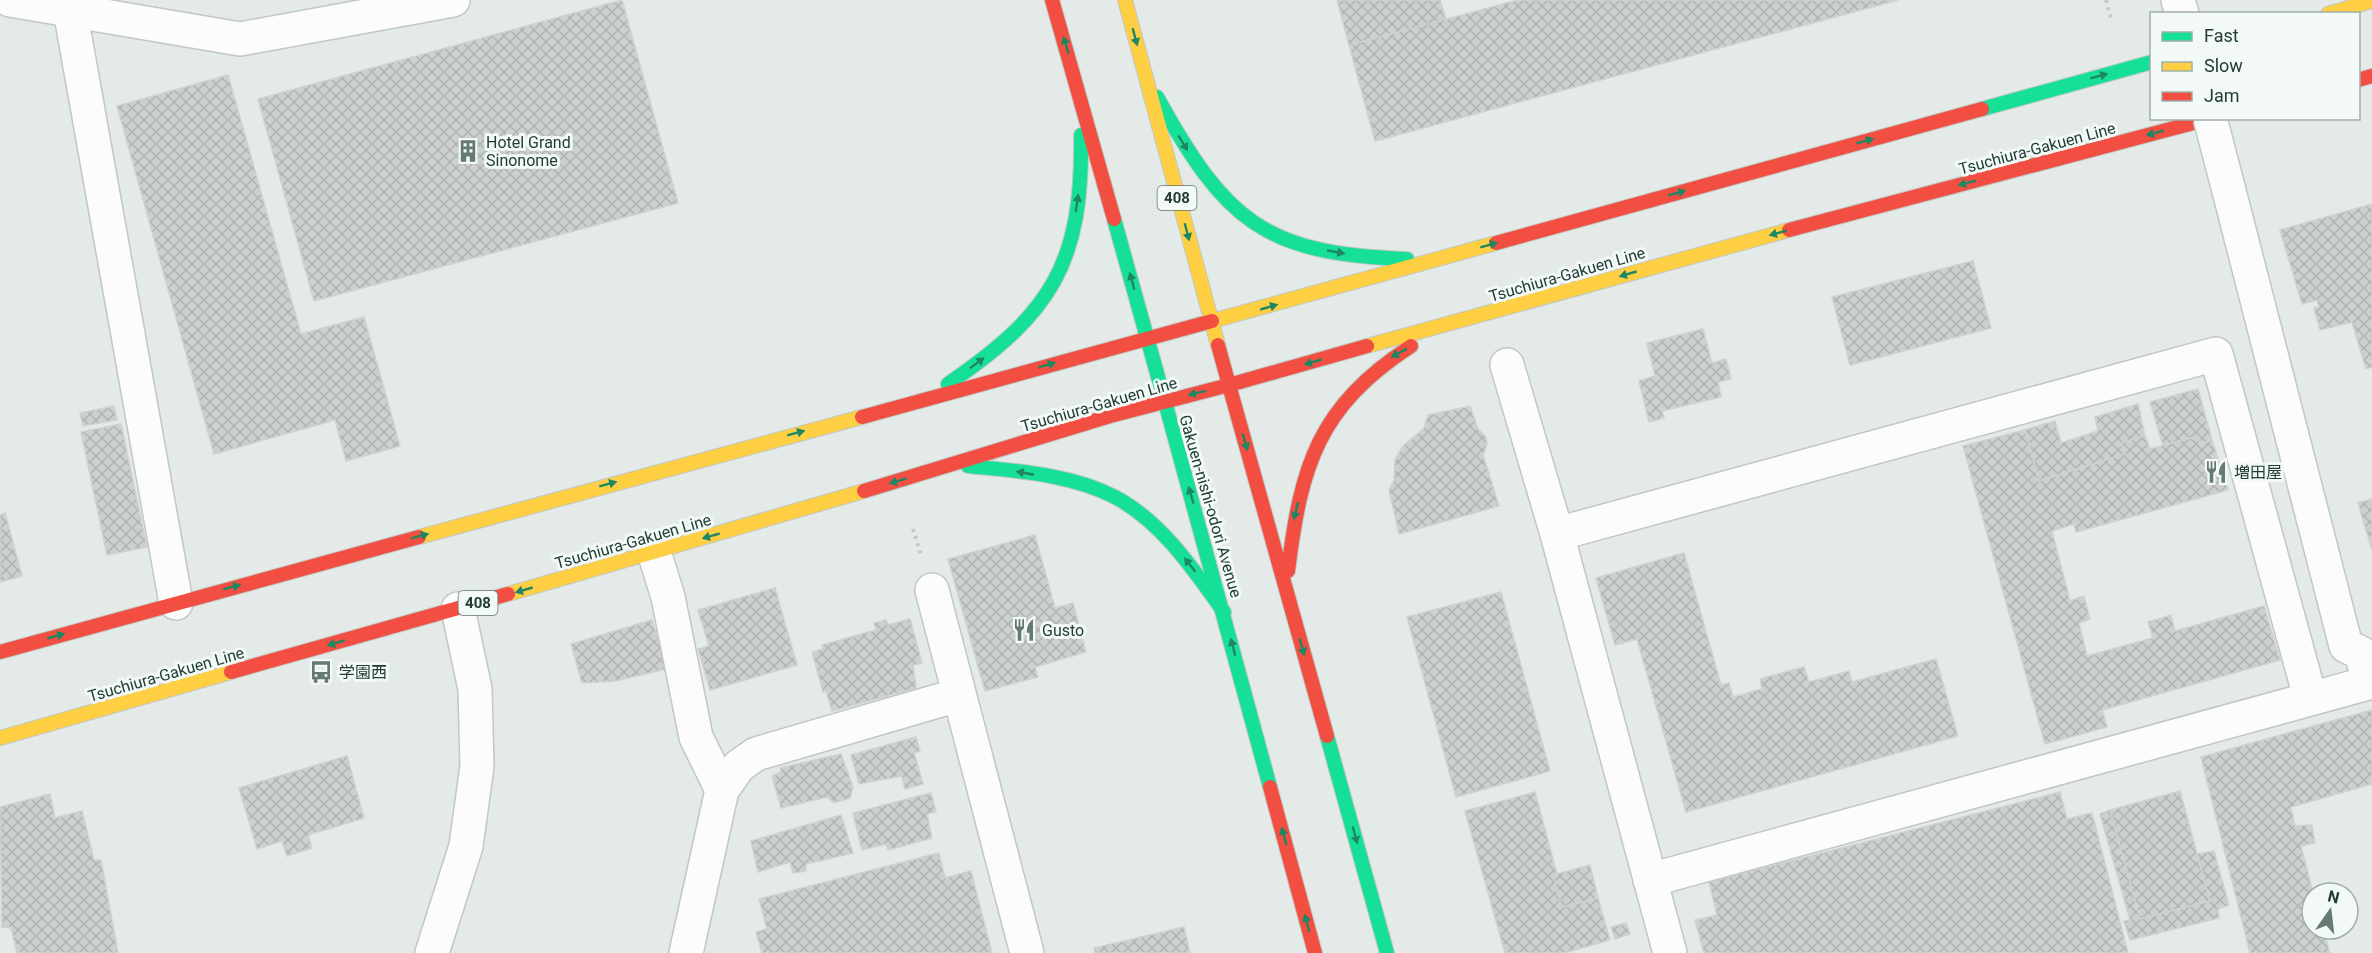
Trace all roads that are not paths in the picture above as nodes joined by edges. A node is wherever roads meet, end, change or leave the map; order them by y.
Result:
1 (9, 0) edge
2 (453, 0) edge
3 (1052, 0) edge
4 (1125, 0) edge
5 (2372, 1) edge
6 (70, 10) junction
7 (2335, 12) edge
8 (2150, 62) edge
9 (1144, 74) junction
10 (1079, 91) junction
11 (2203, 120) edge
12 (2211, 120) edge
13 (1433, 260) junction
14 (1212, 321) junction
15 (1450, 324) junction
16 (1148, 338) junction
17 (1507, 365) dead end
18 (1229, 385) junction
19 (930, 397) junction
20 (1165, 402) junction
21 (954, 465) junction
22 (1557, 534) junction
23 (654, 552) junction
24 (932, 590) dead end
25 (1286, 591) junction
26 (176, 603) junction
27 (458, 609) junction
28 (1224, 612) junction
29 (0, 652) edge
30 (2371, 682) edge
31 (958, 695) junction
32 (2310, 697) junction
33 (0, 738) edge
34 (722, 790) junction
35 (1650, 880) junction
36 (432, 953) edge
37 (686, 953) edge
38 (1027, 953) edge
39 (1315, 953) edge
40 (1387, 953) edge
41 (1670, 953) edge

1 - 6 street
2 - 6 street
10 -> 3 main road, Gakuen-nishi-odori Avenue
4 -> 9 main road, 408
5 - 7 main road
6 - 26 street
13 -> 8 main road
9 -> 13 main road
9 -> 14 main road, 408
16 -> 10 main road, Gakuen-nishi-odori Avenue
19 -> 10 main road
11 -> 15 main road, Tsuchiura-Gakuen Line
12 - 30 street, bridge
14 -> 13 main road
14 - 16 main road
14 - 18 main road, 408
15 -> 18 main road, Tsuchiura-Gakuen Line
15 -> 25 main road
19 -> 16 main road
16 - 20 main road, Gakuen-nishi-odori Avenue
17 - 22 street
18 -> 20 main road, Tsuchiura-Gakuen Line / 408
18 -> 25 main road
26 -> 19 main road
20 - 21 main road, Tsuchiura-Gakuen Line / 408
28 -> 20 main road, Gakuen-nishi-odori Avenue
21 -> 23 main road, Tsuchiura-Gakuen Line / 408
28 -> 21 main road
22 - 32 street
22 - 35 street
23 -> 27 main road, Tsuchiura-Gakuen Line / 408
23 - 34 street
24 - 31 street
25 -> 40 main road
29 -> 26 main road
27 -> 33 main road, Tsuchiura-Gakuen Line / 408
27 - 36 street
39 -> 28 main road, Gakuen-nishi-odori Avenue
30 - 32 street
31 - 34 street
31 - 38 street
32 - 35 street
34 - 37 street
35 - 41 street

